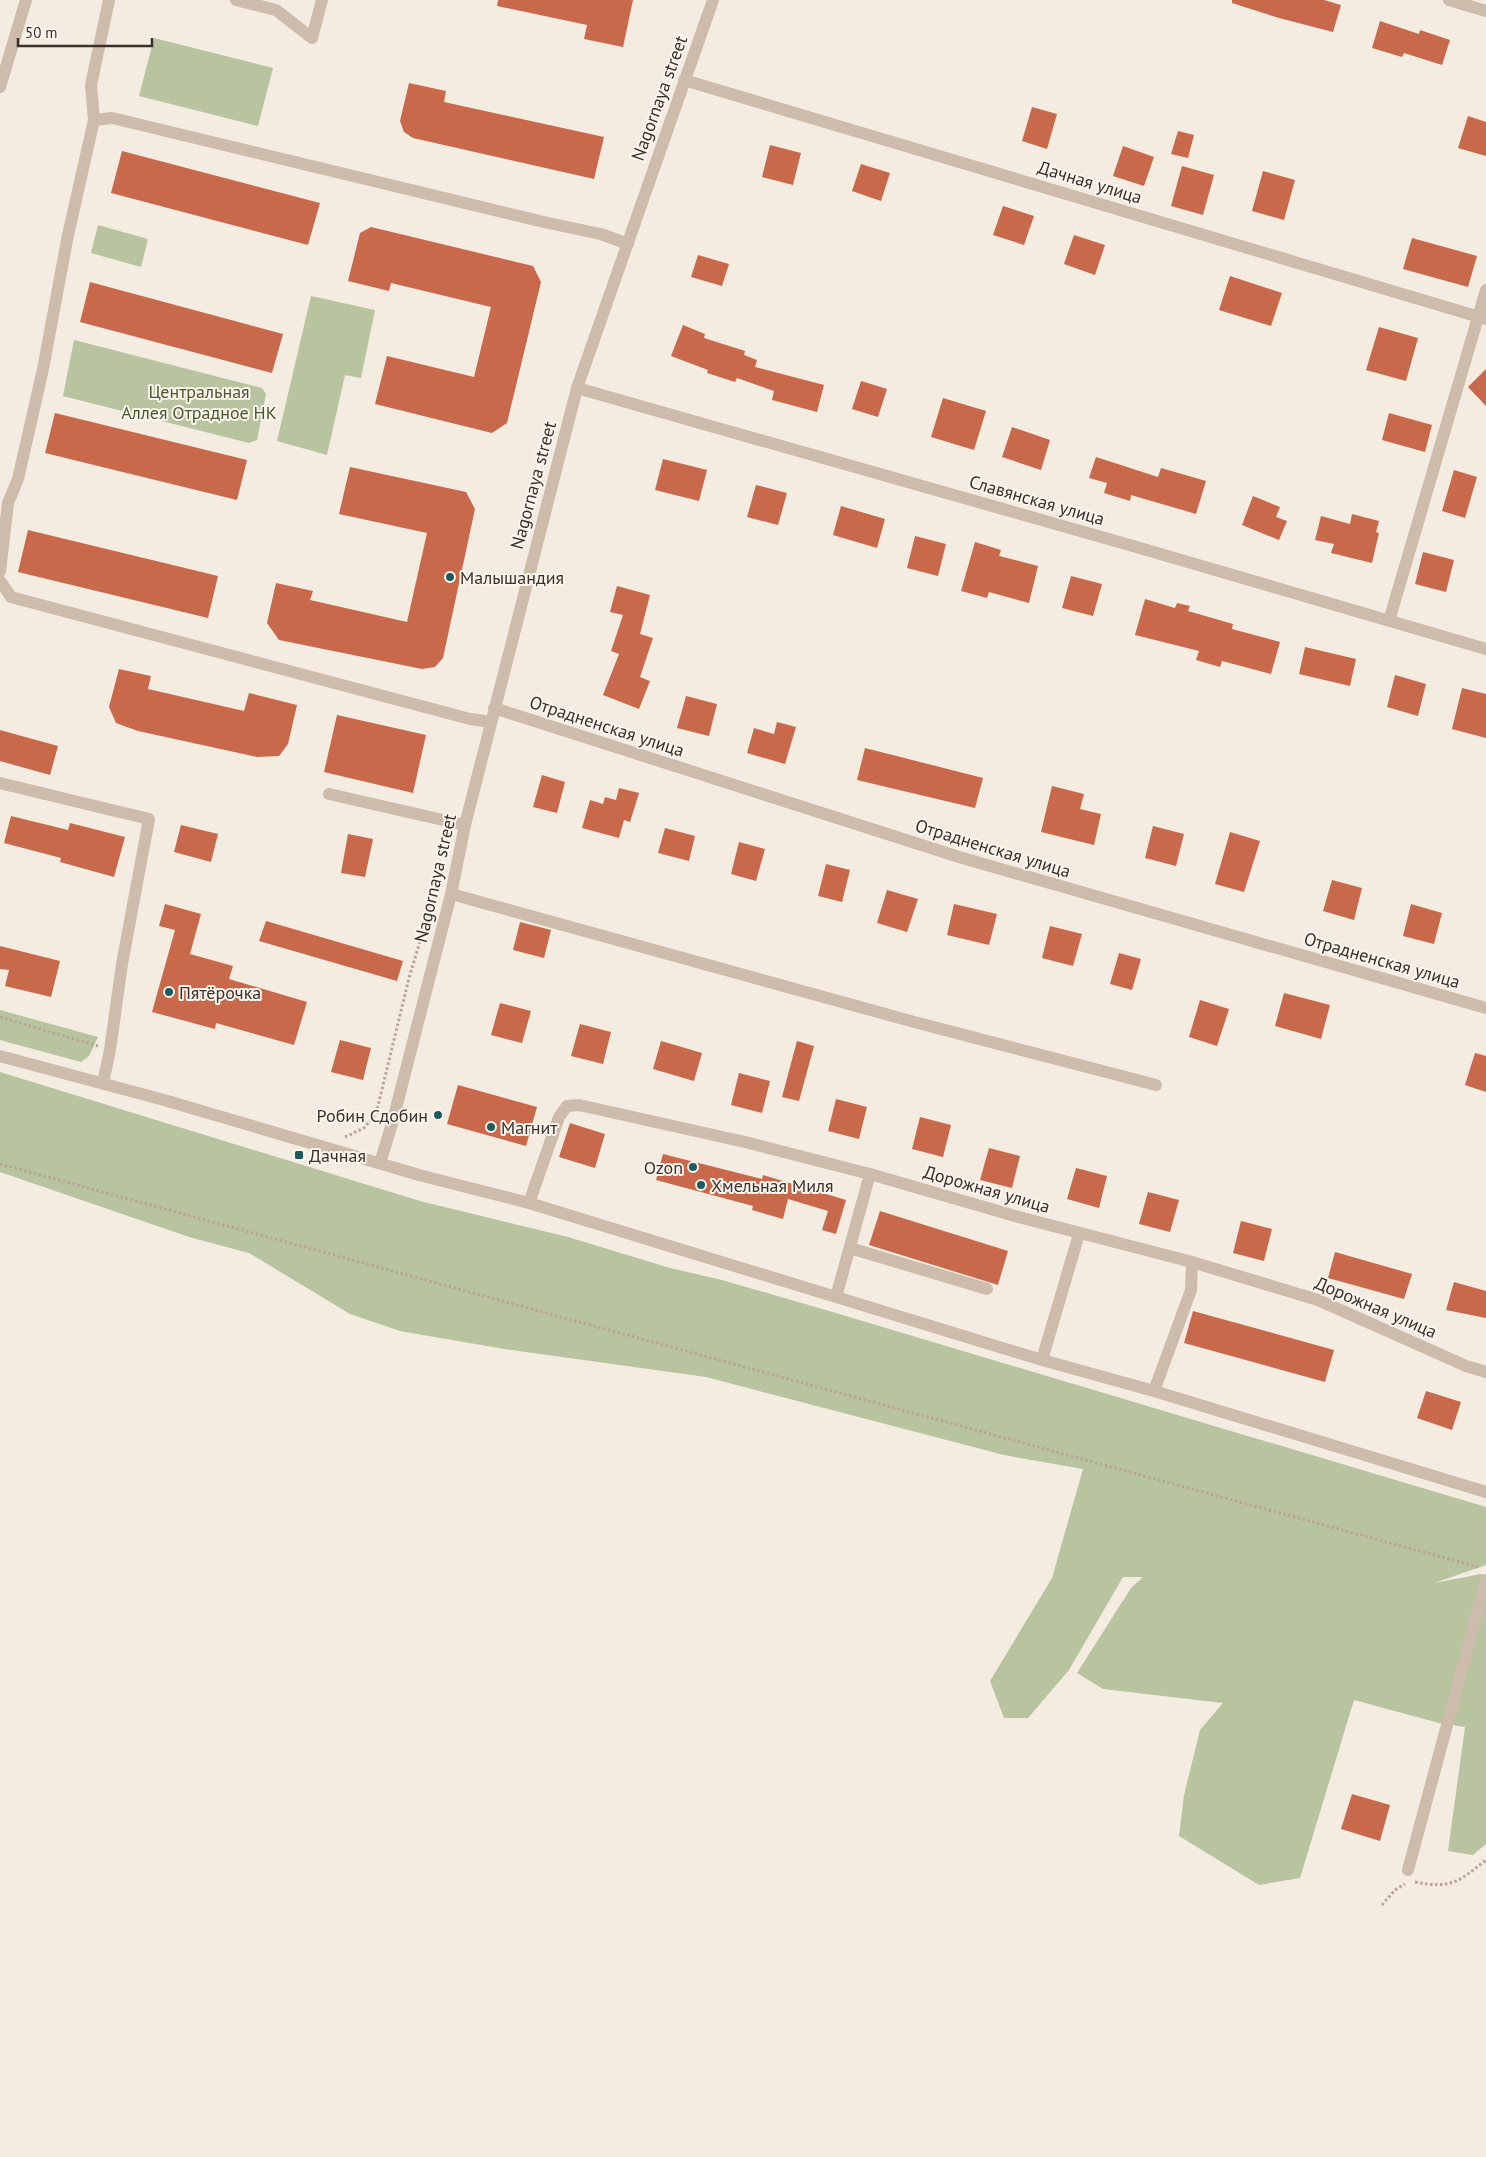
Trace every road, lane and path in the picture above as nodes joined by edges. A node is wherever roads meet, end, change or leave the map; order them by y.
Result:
1 (26, 0) edge
2 (109, 0) edge
3 (236, 0) edge
4 (322, 0) edge
5 (713, 0) edge
6 (1449, 0) edge
7 (1486, 11) edge
8 (684, 80) junction
9 (0, 87) edge
10 (94, 120) junction
11 (628, 244) junction
12 (1486, 290) edge
13 (1482, 317) edge
14 (577, 388) junction
15 (0, 571) edge
16 (0, 581) edge
17 (1389, 621) junction
18 (1486, 649) edge
19 (494, 708) junction
20 (491, 722) junction
21 (0, 783) edge
22 (329, 794) dead end
23 (465, 826) junction
24 (451, 894) junction
25 (432, 900) dead end
26 (1486, 1008) edge
27 (0, 1017) edge
28 (110, 1050) junction
29 (0, 1056) edge
30 (103, 1083) junction
31 (1156, 1085) dead end
32 (338, 1137) dead end
33 (380, 1163) junction
34 (0, 1164) edge
35 (870, 1174) junction
36 (529, 1203) junction
37 (1079, 1234) junction
38 (850, 1248) junction
39 (1192, 1262) junction
40 (987, 1289) dead end
41 (836, 1297) junction
42 (1042, 1360) junction
43 (1486, 1372) edge
44 (1154, 1391) junction
45 (1486, 1492) edge
46 (1486, 1569) edge
47 (1486, 1580) edge
48 (1486, 1860) edge
49 (1408, 1870) dead end
50 (1382, 1906) dead end

1 - 9 street
2 - 10 street
3 - 4 street
5 - 8 street, Nagornaya street
6 - 7 street
8 - 11 street, Nagornaya street
8 - 13 street, Дачная улица
10 - 11 street
10 - 15 street
11 - 14 street, Nagornaya street
12 - 13 street
13 - 17 street
14 - 17 street, Славянская улица
14 - 19 street, Nagornaya street
16 - 20 street
17 - 18 street, Славянская улица
19 - 20 street, Nagornaya street
19 - 26 street, Отрадненская улица
20 - 23 street, Nagornaya street
21 - 28 street
22 - 23 street
23 - 24 street, Nagornaya street
24 - 31 street
24 - 33 street, Nagornaya street
25 - 32 path
27 - 28 path
28 - 30 street
29 - 30 street
30 - 33 street
33 - 36 street
34 - 46 path
35 - 36 street, Дорожная улица
35 - 37 street, Дорожная улица
35 - 38 street
36 - 41 street
37 - 39 street, Дорожная улица
37 - 42 street
38 - 40 street
38 - 41 street
39 - 43 street, Дорожная улица
39 - 44 street
41 - 42 street
42 - 44 street
44 - 45 street
47 - 49 street
48 - 50 path

